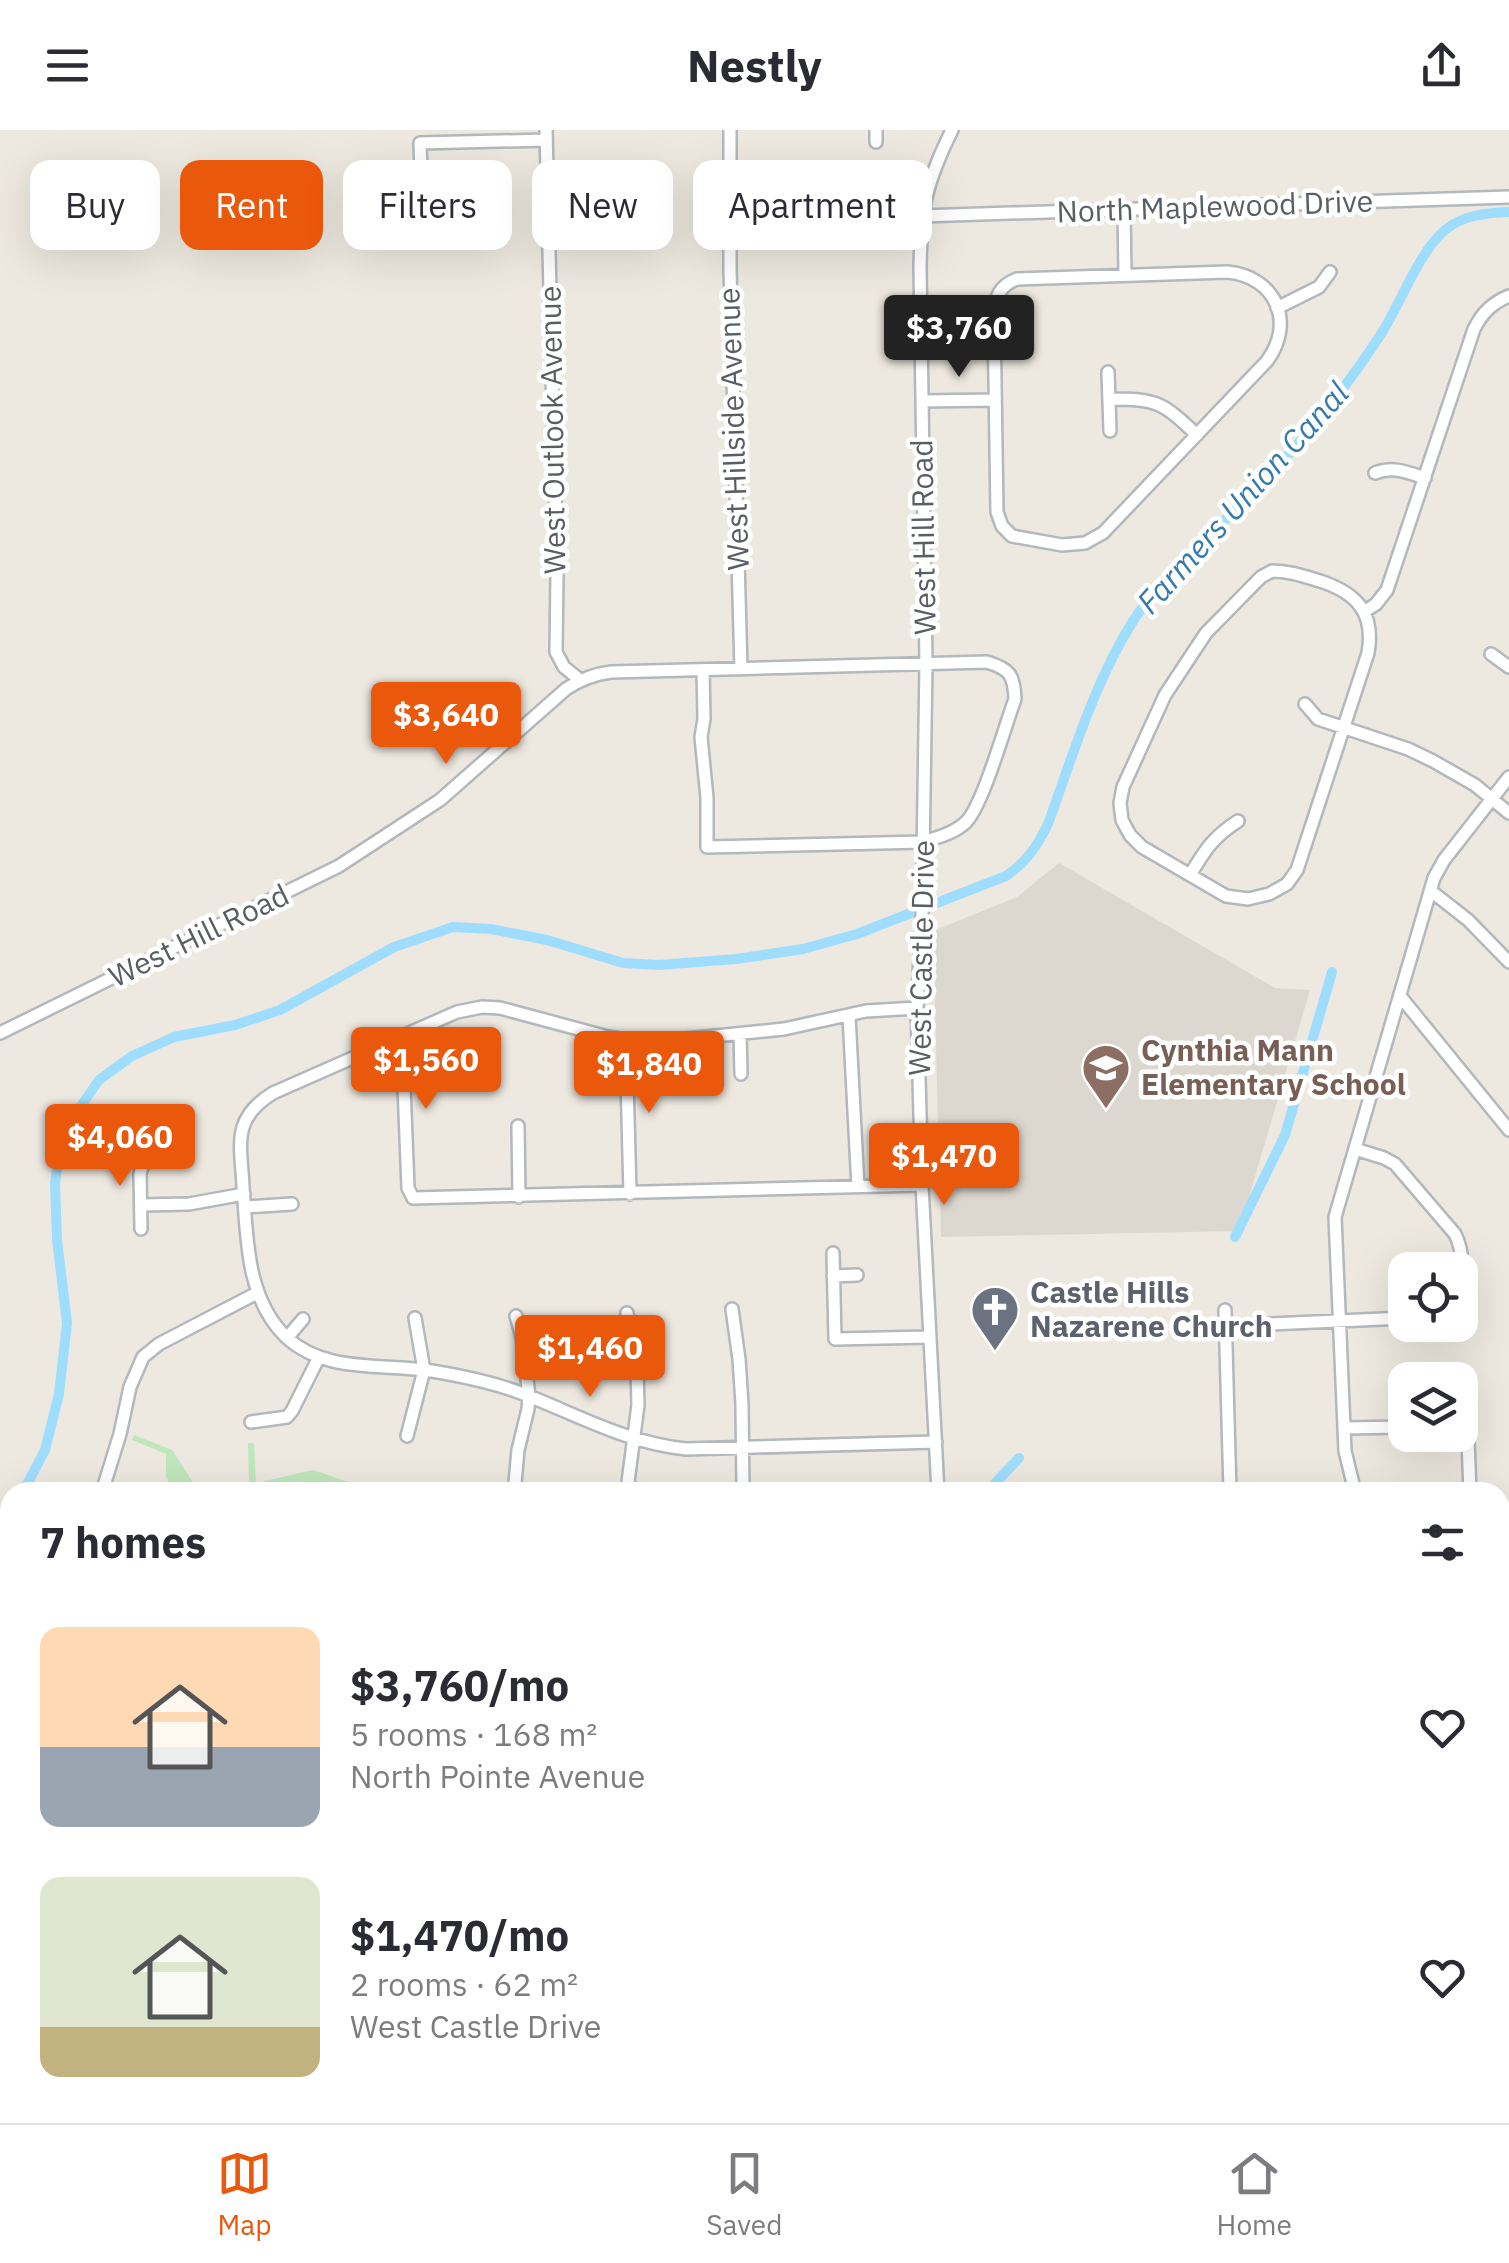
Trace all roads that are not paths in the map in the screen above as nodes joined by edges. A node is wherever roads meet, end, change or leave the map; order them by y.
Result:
1 (730, 130) edge
2 (952, 130) edge
3 (546, 135) edge
4 (421, 160) edge
5 (932, 172) edge
6 (1509, 197) edge
7 (1124, 210) junction
8 (932, 216) edge
9 (921, 250) edge
10 (1330, 272) dead end
11 (1125, 275) junction
12 (1509, 296) edge
13 (1278, 308) junction
14 (1108, 372) dead end
15 (1109, 399) junction
16 (995, 400) junction
17 (922, 401) junction
18 (1110, 432) dead end
19 (1196, 435) junction
20 (1375, 474) dead end
21 (1424, 478) junction
22 (1364, 612) junction
23 (1491, 654) dead end
24 (926, 663) junction
25 (1509, 667) edge
26 (741, 669) junction
27 (703, 670) junction
28 (580, 680) junction
29 (1305, 704) dead end
30 (1343, 728) junction
31 (1509, 777) edge
32 (1492, 798) junction
33 (1509, 813) edge
34 (1238, 821) dead end
35 (924, 842) junction
36 (1190, 874) junction
37 (1430, 891) junction
38 (1509, 962) edge
39 (1400, 996) junction
40 (918, 1008) junction
41 (848, 1016) junction
42 (0, 1033) edge
43 (740, 1034) junction
44 (402, 1036) junction
45 (626, 1040) junction
46 (741, 1074) dead end
47 (518, 1126) dead end
48 (1509, 1130) edge
49 (1354, 1149) junction
50 (145, 1156) dead end
51 (922, 1185) junction
52 (858, 1187) junction
53 (630, 1194) junction
54 (519, 1197) junction
55 (245, 1201) junction
56 (292, 1204) dead end
57 (142, 1205) junction
58 (141, 1229) dead end
59 (1461, 1252) edge
60 (833, 1253) dead end
61 (857, 1275) dead end
62 (833, 1276) junction
63 (257, 1293) junction
64 (732, 1308) dead end
65 (1224, 1310) dead end
66 (627, 1313) dead end
67 (516, 1316) dead end
68 (416, 1318) dead end
69 (303, 1319) dead end
70 (1388, 1319) edge
71 (1339, 1320) junction
72 (1225, 1326) junction
73 (930, 1337) junction
74 (287, 1338) junction
75 (319, 1357) junction
76 (424, 1370) junction
77 (528, 1396) junction
78 (251, 1422) dead end
79 (1388, 1427) edge
80 (1344, 1428) junction
81 (407, 1436) dead end
82 (633, 1439) junction
83 (936, 1442) junction
84 (741, 1448) junction
85 (1468, 1452) edge
86 (105, 1482) edge
87 (515, 1482) edge
88 (628, 1482) edge
89 (743, 1482) edge
90 (938, 1482) edge
91 (1230, 1482) edge
92 (1353, 1482) edge
93 (1470, 1482) edge

1 - 26 street, West Hillside Avenue
2 - 5 street, West Hill Road
3 - 4 street
3 - 28 street, West Outlook Avenue
6 - 7 street, North Maplewood Drive
7 - 8 street, North Maplewood Drive
7 - 11 street
9 - 17 street, West Hill Road
10 - 13 street
11 - 13 street
11 - 16 street
12 - 21 street
13 - 19 street
14 - 15 street
15 - 18 street
15 - 19 street
16 - 17 street
16 - 19 street
17 - 24 street, West Hill Road
20 - 21 street
21 - 22 street
22 - 30 street
22 - 36 street
23 - 25 street
24 - 26 street, West Hill Road
24 - 35 street, West Castle Drive
24 - 35 street
26 - 27 street, West Hill Road
27 - 28 street, West Hill Road
27 - 35 street
28 - 42 street, West Hill Road
29 - 30 street
30 - 32 street
30 - 36 street
31 - 32 street
32 - 33 street
32 - 37 street
34 - 36 street
35 - 40 street, West Castle Drive
37 - 38 street
37 - 39 street
39 - 48 street
39 - 49 street
40 - 41 street
40 - 51 street, West Castle Drive
41 - 43 street
41 - 52 street
43 - 45 street
43 - 46 street
44 - 45 street
44 - 54 street
44 - 55 street
45 - 53 street
47 - 54 street
49 - 59 street
49 - 71 street
50 - 57 street
51 - 52 street
51 - 73 street, West Castle Drive
52 - 53 street
53 - 54 street
55 - 56 street
55 - 57 street
55 - 63 street
57 - 58 street
60 - 62 street
61 - 62 street
62 - 73 street
63 - 74 street
63 - 86 street
64 - 84 street
65 - 72 street
66 - 82 street
67 - 77 street
68 - 76 street
69 - 74 street
70 - 71 street
71 - 72 street
71 - 80 street
72 - 91 street
73 - 83 street, West Castle Drive
74 - 75 street
75 - 76 street
75 - 78 street
76 - 77 street
76 - 81 street
77 - 82 street
77 - 87 street
79 - 80 street
80 - 92 street
82 - 84 street
82 - 88 street
83 - 84 street
83 - 90 street, West Castle Drive
84 - 89 street
85 - 93 street

